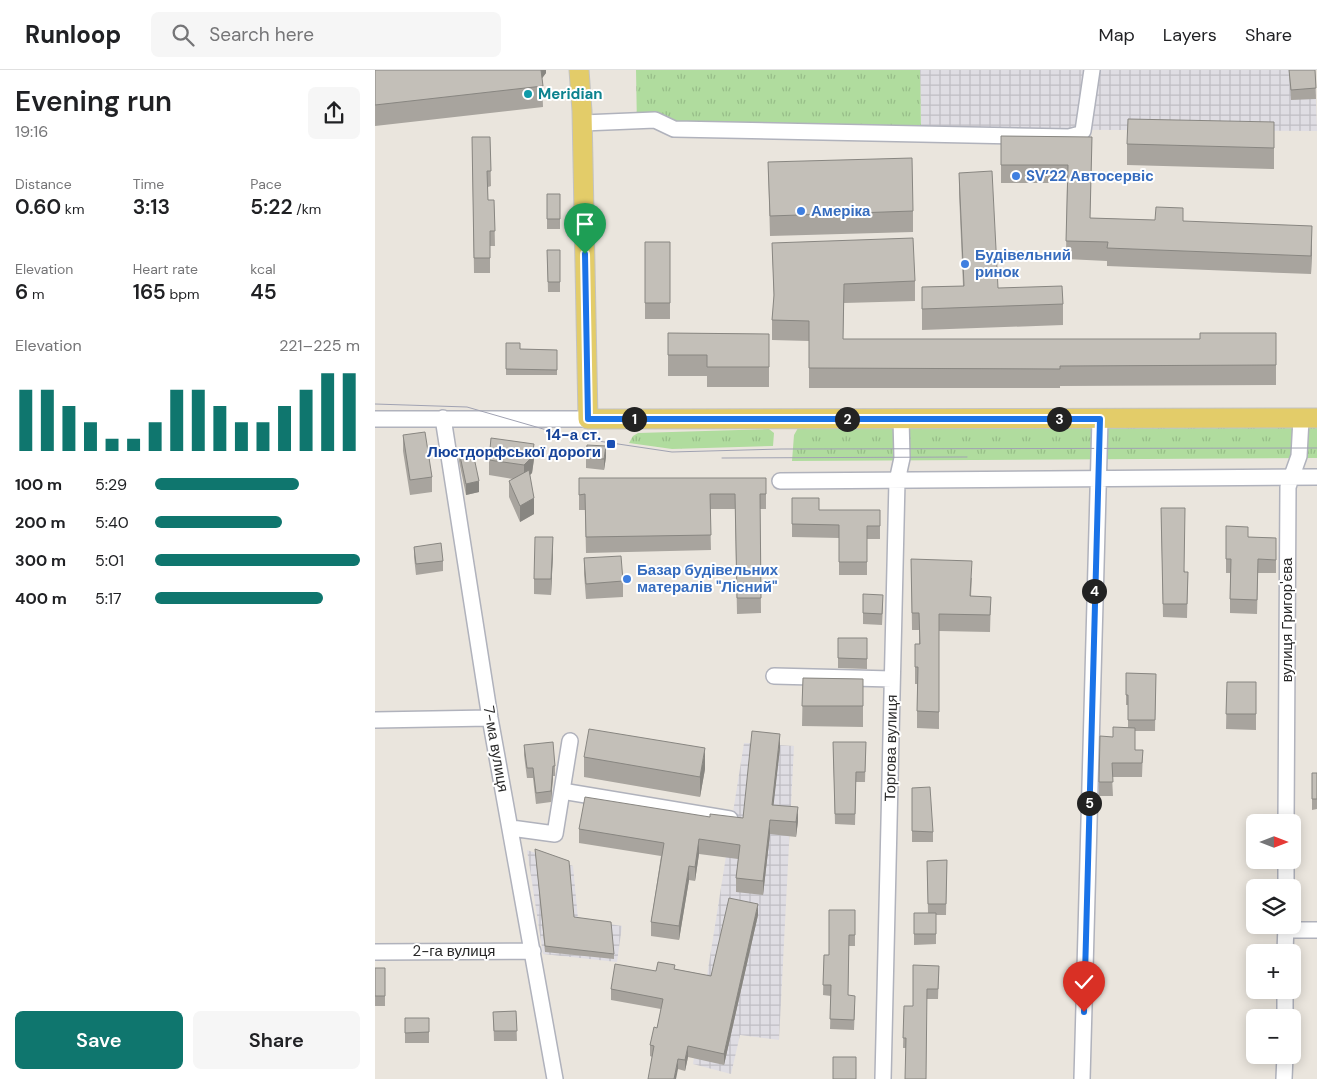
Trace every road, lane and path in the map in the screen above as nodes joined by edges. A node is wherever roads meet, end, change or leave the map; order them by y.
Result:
1 (579, 70) edge
2 (1092, 70) edge
3 (583, 123) junction
4 (443, 418) junction
5 (901, 418) junction
6 (1309, 418) edge
7 (375, 419) edge
8 (588, 419) junction
9 (1100, 419) junction
10 (1097, 477) junction
11 (1291, 477) junction
12 (1317, 477) edge
13 (780, 481) dead end
14 (897, 481) junction
15 (774, 676) dead end
16 (892, 679) junction
17 (490, 718) junction
18 (375, 720) edge
19 (570, 741) dead end
20 (562, 791) junction
21 (1286, 814) edge
22 (731, 819) edge
23 (511, 828) junction
24 (1301, 929) edge
25 (1317, 930) edge
26 (533, 951) junction
27 (375, 952) edge
28 (1285, 1064) edge
29 (555, 1079) edge
30 (883, 1079) edge
31 (1082, 1079) edge
32 (1284, 1079) edge

1 - 3 main road
2 - 3 street
3 - 8 main road
4 - 7 street
4 - 8 street
4 - 17 street, 7-ма вулиця
5 - 8 main road
5 - 9 main road
5 - 14 street, Торгова вулиця
6 - 9 main road
6 - 11 street, вулиця Григор'єва
9 - 10 street
10 - 11 street
10 - 14 street
10 - 31 street
11 - 12 street
11 - 21 street, вулиця Григор'єва
13 - 14 street
14 - 16 street, Торгова вулиця
15 - 16 street
16 - 30 street, Торгова вулиця
17 - 18 street
17 - 23 street, 7-ма вулиця
19 - 20 street
20 - 22 street
20 - 23 street
23 - 26 street, 7-ма вулиця
24 - 25 street
26 - 27 street, 2-га вулиця
26 - 29 street, 7-ма вулиця
28 - 32 street

